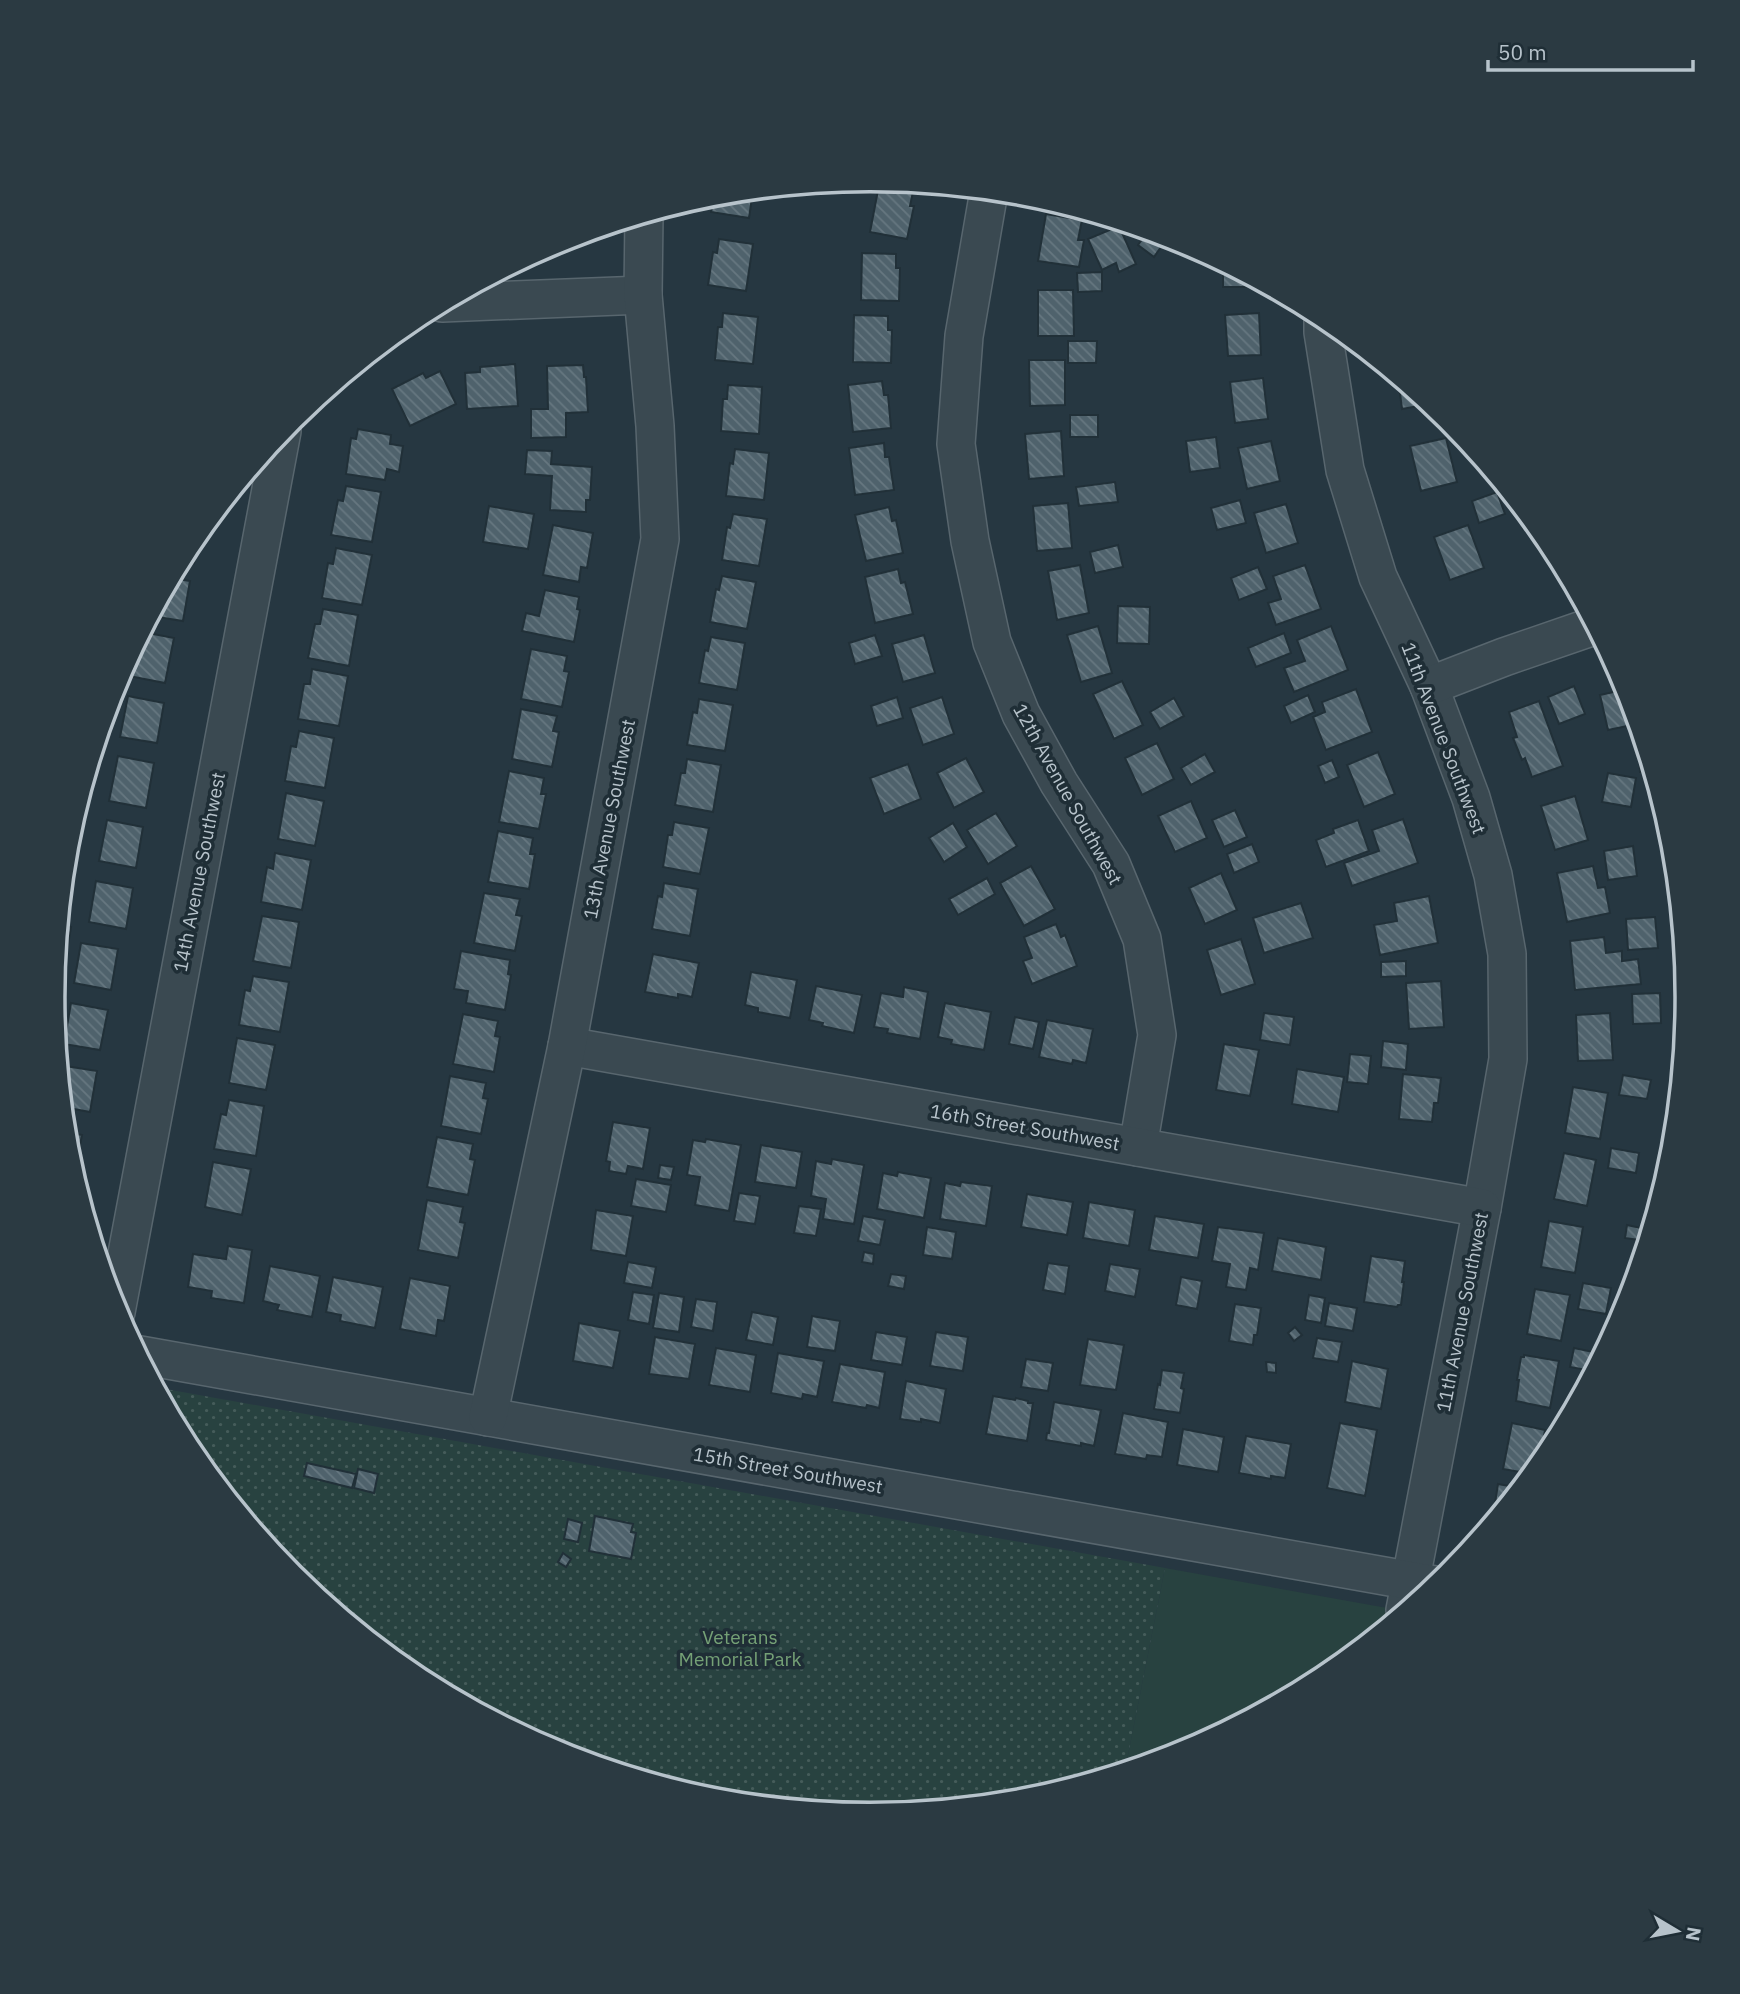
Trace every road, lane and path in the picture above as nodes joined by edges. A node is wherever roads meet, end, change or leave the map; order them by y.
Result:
1 (987, 201) edge
2 (645, 224) edge
3 (643, 295) junction
4 (464, 302) edge
5 (1323, 331) edge
6 (278, 452) edge
7 (1586, 629) edge
8 (1429, 686) junction
9 (566, 1046) junction
10 (1138, 1147) junction
11 (1482, 1208) junction
12 (120, 1290) edge
13 (151, 1358) edge
14 (488, 1417) junction
15 (1418, 1586) edge
16 (1412, 1591) edge

1 - 10 street, 12th Avenue Southwest
2 - 3 street, 13th Avenue Southwest
3 - 4 street
3 - 9 street, 13th Avenue Southwest
5 - 8 street, 11th Avenue Southwest
6 - 12 street, 14th Avenue Southwest
7 - 8 street
8 - 11 street, 11th Avenue Southwest
9 - 10 street, 16th Street Southwest
9 - 14 street, 13th Avenue Southwest
10 - 11 street, 16th Street Southwest
11 - 15 street, 11th Avenue Southwest
13 - 14 street, 15th Street Southwest
14 - 16 street, 15th Street Southwest

